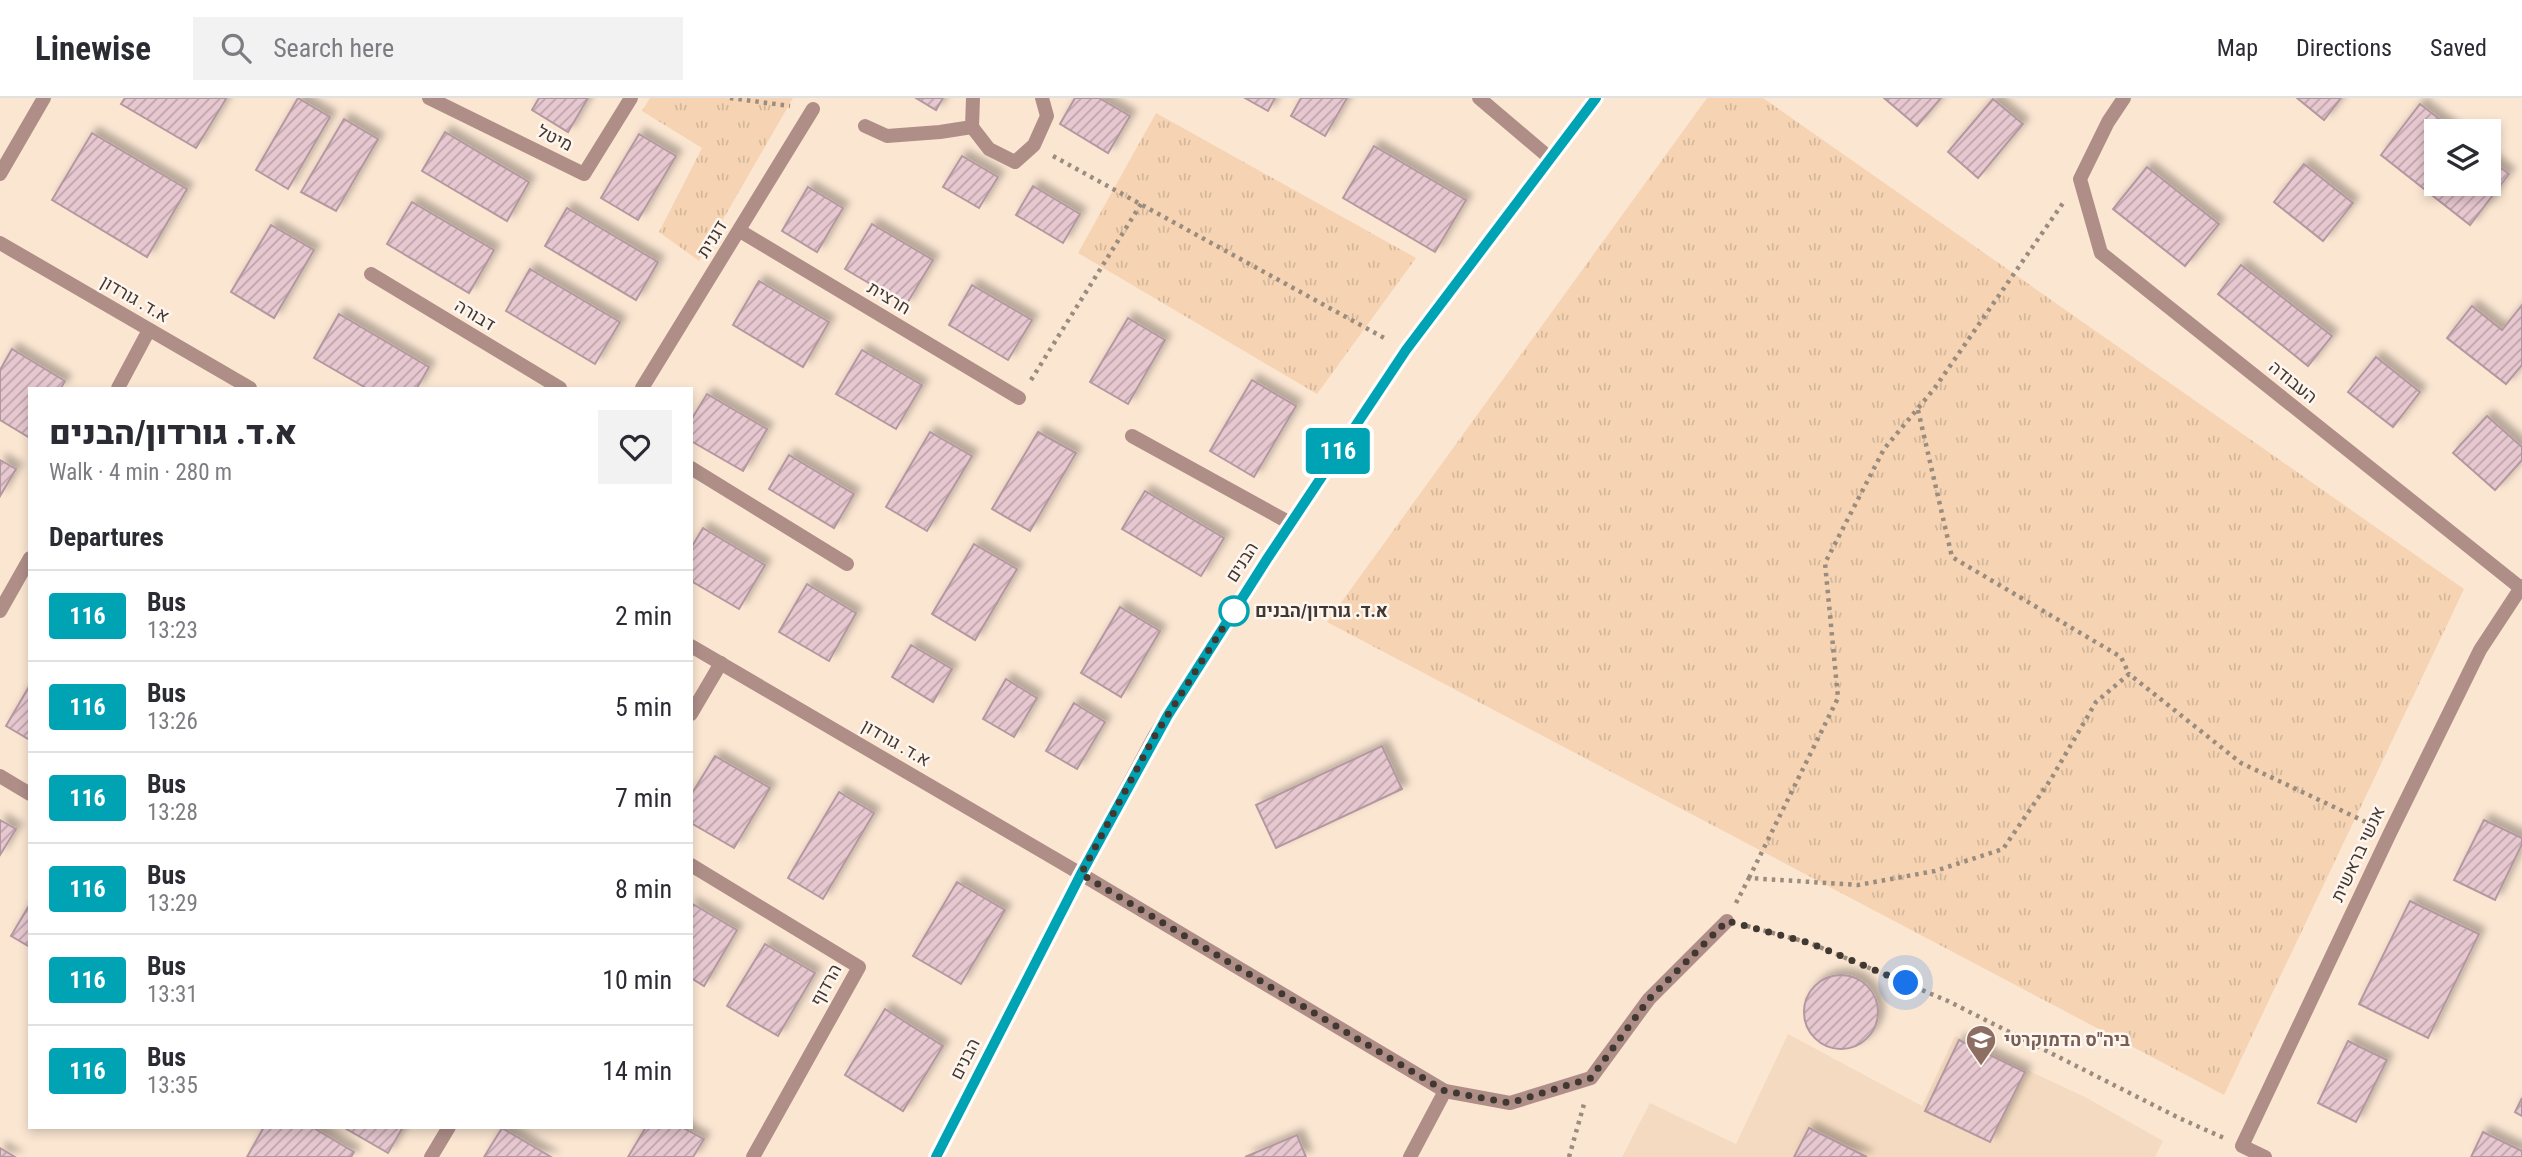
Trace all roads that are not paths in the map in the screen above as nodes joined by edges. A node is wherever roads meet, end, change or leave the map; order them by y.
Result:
1 (44, 98) edge
2 (429, 98) edge
3 (631, 98) edge
4 (973, 98) edge
5 (1041, 98) edge
6 (1479, 98) edge
7 (1596, 98) edge
8 (2124, 98) edge
9 (813, 109) road end
10 (865, 126) dead end
11 (972, 127) junction
12 (1551, 159) junction
13 (0, 174) edge
14 (740, 231) junction
15 (0, 243) edge
16 (370, 274) dead end
17 (149, 330) junction
18 (119, 387) edge
19 (248, 387) edge
20 (558, 387) edge
21 (643, 387) edge
22 (1019, 398) road end
23 (1132, 436) dead end
24 (693, 469) edge
25 (1290, 523) junction
26 (28, 562) edge
27 (847, 564) dead end
28 (2521, 587) edge
29 (0, 611) edge
30 (693, 647) edge
31 (721, 663) junction
32 (693, 711) edge
33 (0, 776) edge
34 (28, 793) edge
35 (693, 866) edge
36 (1081, 874) junction
37 (1727, 921) road end
38 (1445, 1091) junction
39 (448, 1129) edge
40 (431, 1157) edge
41 (752, 1157) edge
42 (936, 1157) edge
43 (1410, 1157) edge
44 (2265, 1157) edge

1 - 13 street
2 - 3 street, מיטל
4 - 11 street
5 - 11 street
6 - 12 street
7 - 12 street, הבנים
8 - 28 street, העבודה
9 - 14 street, דגנית
10 - 11 street
12 - 25 street, הבנים
14 - 21 street, דגנית
14 - 22 street, חרצית
15 - 17 street, א.ד. גורדון
16 - 20 street, דבורה
17 - 18 street
17 - 19 street, א.ד. גורדון
23 - 25 street
24 - 27 street
25 - 36 street, הבנים
26 - 29 street
28 - 44 street, אנשי בראשית
30 - 31 street, א.ד. גורדון
31 - 32 street
31 - 36 street, א.ד. גורדון
33 - 34 street
35 - 41 street, הרדוף
36 - 38 street, א.ד. גורדון
36 - 42 street, הבנים
37 - 38 street
38 - 43 street
39 - 40 street

